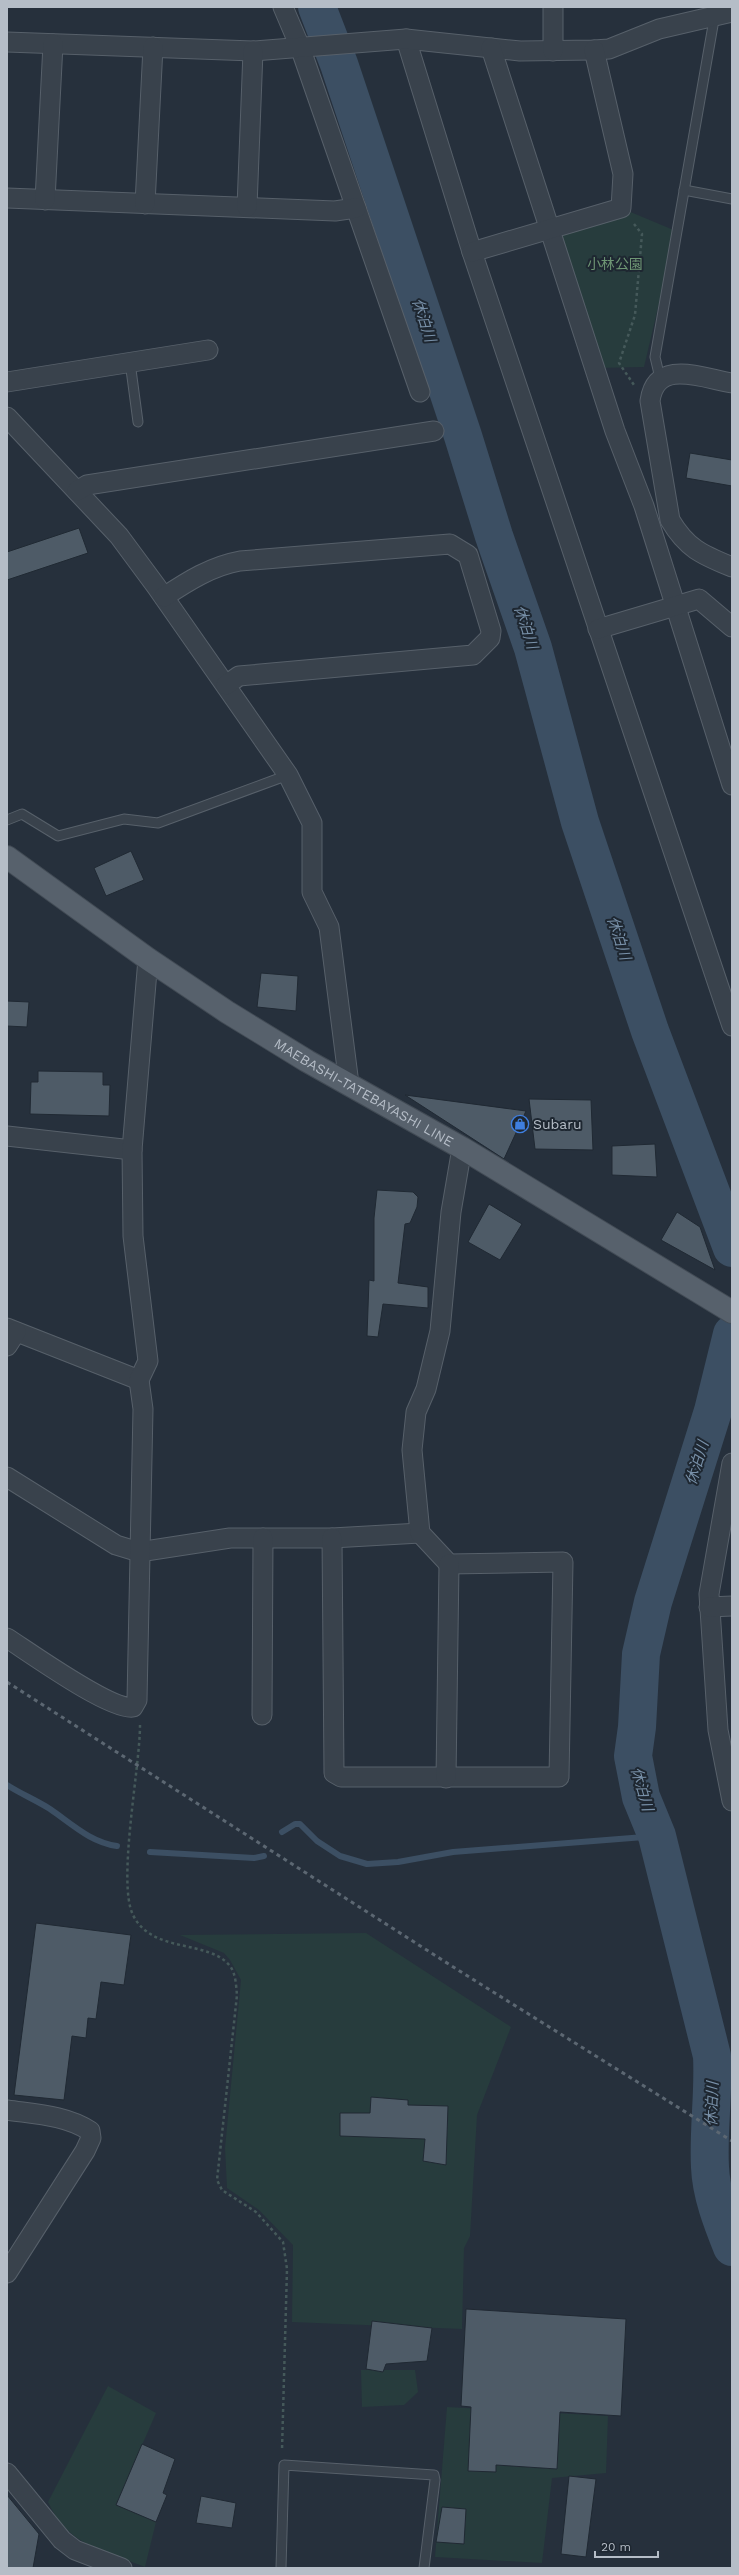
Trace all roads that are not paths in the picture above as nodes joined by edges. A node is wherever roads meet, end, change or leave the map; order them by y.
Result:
1 (283, 7) edge
2 (553, 7) edge
3 (721, 11) edge
4 (406, 39) junction
5 (7, 42) edge
6 (53, 44) junction
7 (309, 46) junction
8 (152, 47) junction
9 (491, 48) junction
10 (594, 50) junction
11 (253, 51) junction
12 (553, 51) junction
13 (684, 190) junction
14 (7, 198) edge
15 (732, 199) edge
16 (45, 200) junction
17 (145, 204) junction
18 (247, 207) junction
19 (356, 208) junction
20 (550, 230) junction
21 (472, 252) junction
22 (208, 350) dead end
23 (130, 362) junction
24 (7, 382) edge
25 (732, 384) edge
26 (656, 386) junction
27 (420, 392) dead end
28 (7, 417) edge
29 (138, 422) dead end
30 (434, 431) dead end
31 (77, 492) junction
32 (732, 567) edge
33 (164, 597) junction
34 (675, 605) junction
35 (732, 627) edge
36 (598, 629) junction
37 (226, 686) junction
38 (288, 776) junction
39 (732, 785) edge
40 (7, 820) edge
41 (7, 857) edge
42 (148, 959) junction
43 (732, 1026) edge
44 (349, 1084) junction
45 (7, 1136) edge
46 (462, 1148) junction
47 (132, 1150) junction
48 (732, 1312) edge
49 (10, 1335) edge
50 (139, 1380) junction
51 (732, 1463) edge
52 (7, 1477) edge
53 (420, 1533) junction
54 (263, 1538) junction
55 (332, 1538) junction
56 (139, 1552) junction
57 (449, 1564) junction
58 (732, 1606) edge
59 (709, 1607) junction
60 (7, 1638) edge
61 (724, 1705) edge
62 (262, 1715) dead end
63 (729, 1762) edge
64 (446, 1778) junction
65 (732, 1801) edge
66 (7, 2110) edge
67 (7, 2273) edge
68 (7, 2473) edge
69 (122, 2568) edge
70 (281, 2568) edge
71 (424, 2568) edge

1 - 7 street
2 - 12 street
3 - 10 street
3 - 13 lane
4 - 7 street
4 - 9 street
4 - 21 street
5 - 6 street
6 - 8 street
6 - 16 street
7 - 11 street
7 - 19 street
8 - 11 street
8 - 17 street
9 - 12 street
9 - 20 street
10 - 12 street
10 - 20 street
11 - 18 street
13 - 15 lane
13 - 26 lane
14 - 16 street
16 - 17 street
17 - 18 street
18 - 19 street
19 - 27 street
20 - 21 street
20 - 34 street
21 - 36 street
22 - 23 street
23 - 24 street
23 - 29 lane
25 - 26 street
26 - 32 street
28 - 31 street
30 - 31 street
31 - 33 street
33 - 37 street
33 - 37 street
34 - 35 street
34 - 36 street
34 - 39 street
36 - 43 street
37 - 38 street
38 - 40 lane
38 - 44 street
41 - 42 main road, MAEBASHI-TATEBAYASHI LINE
42 - 44 main road, MAEBASHI-TATEBAYASHI LINE
42 - 47 street
44 - 46 main road, MAEBASHI-TATEBAYASHI LINE
45 - 47 street
46 - 48 main road, MAEBASHI-TATEBAYASHI LINE
46 - 53 street
47 - 50 street
49 - 50 street
50 - 56 street
51 - 59 street
52 - 56 street
53 - 55 street
53 - 57 street
54 - 55 street
54 - 56 street
54 - 62 street
55 - 64 street
56 - 60 street
57 - 64 street
57 - 64 street
58 - 59 street
59 - 61 street
61 - 63 street
63 - 65 street
66 - 67 street
68 - 69 street
70 - 71 lane

